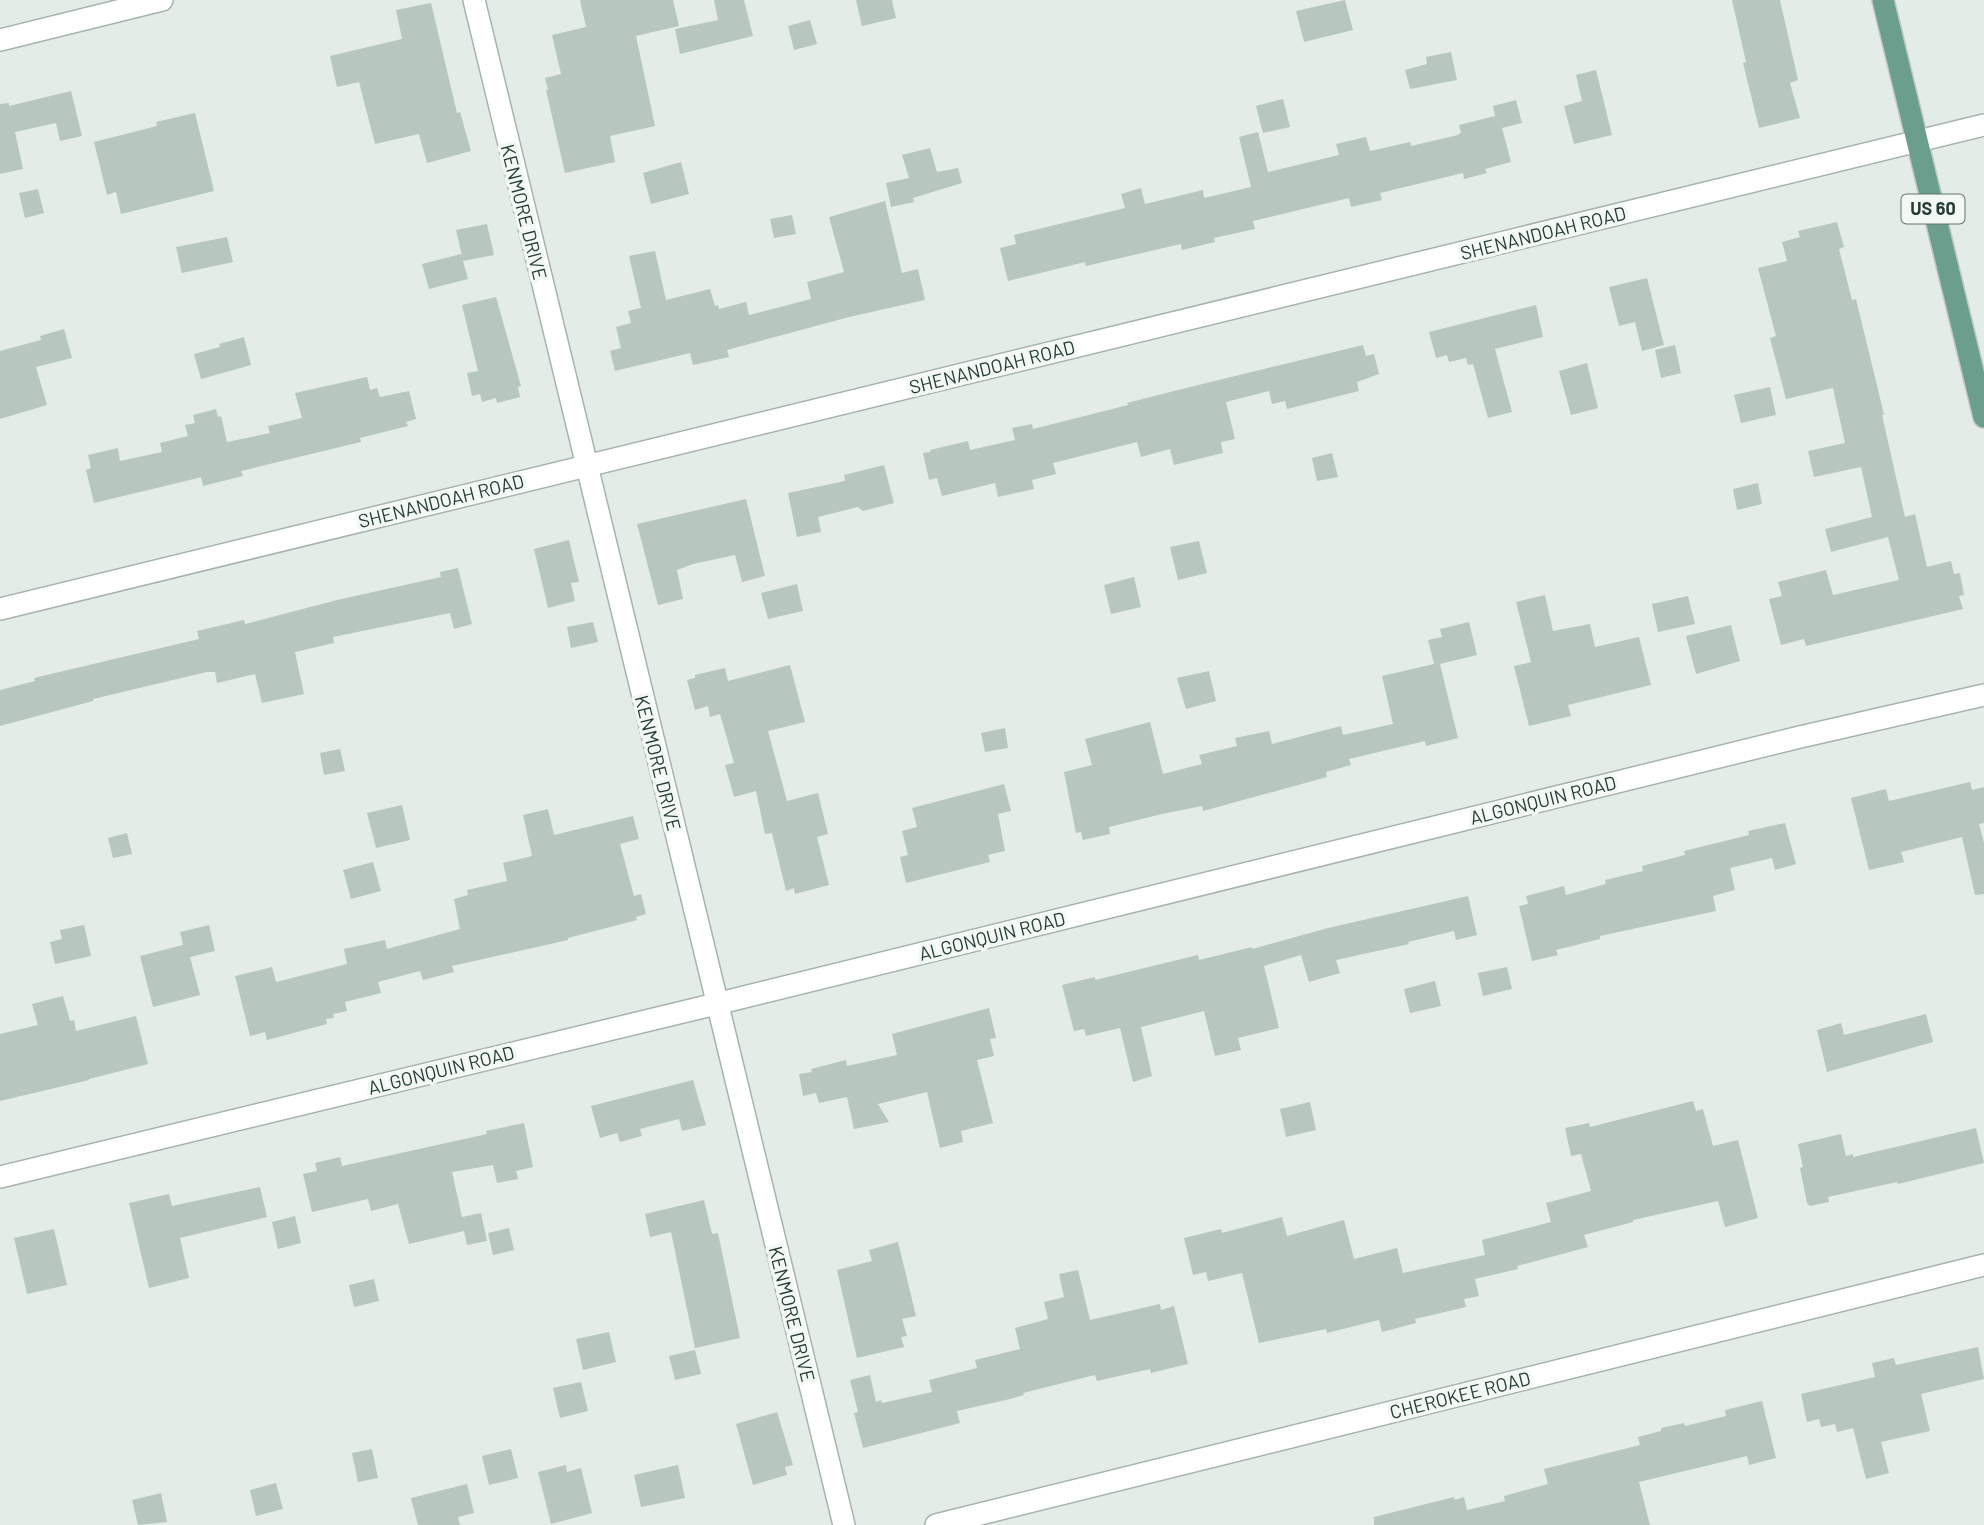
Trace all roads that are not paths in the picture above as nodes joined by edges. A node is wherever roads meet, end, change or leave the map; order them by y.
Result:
1 (162, 0) edge
2 (474, 0) edge
3 (1883, 0) edge
4 (0, 40) edge
5 (1984, 125) edge
6 (1917, 142) junction
7 (1984, 417) edge
8 (585, 465) junction
9 (0, 609) edge
10 (1984, 695) edge
11 (716, 1004) junction
12 (0, 1177) edge
13 (1984, 1265) edge
14 (844, 1525) edge
15 (936, 1525) edge

1 - 4 street
2 - 8 street, KENMORE DRIVE
3 - 6 main road, US 60
5 - 6 street, SHENANDOAH ROAD
6 - 7 main road, US 60
6 - 8 street, SHENANDOAH ROAD
8 - 9 street, SHENANDOAH ROAD
8 - 11 street, KENMORE DRIVE
10 - 11 street, ALGONQUIN ROAD
11 - 12 street, ALGONQUIN ROAD
11 - 14 street, KENMORE DRIVE
13 - 15 street, CHEROKEE ROAD

